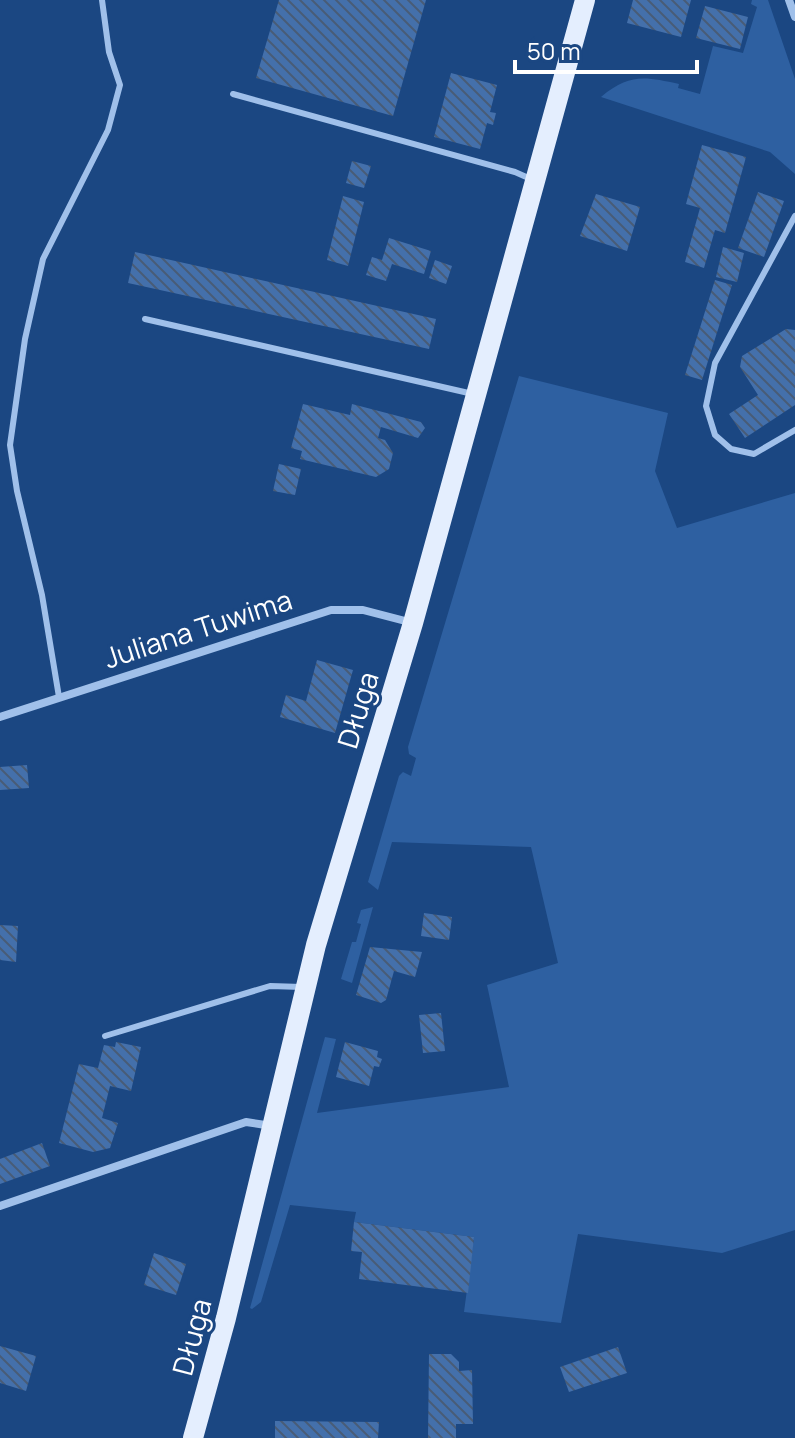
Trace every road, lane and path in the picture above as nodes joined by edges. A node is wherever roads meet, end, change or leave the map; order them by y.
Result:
1 (102, 0) edge
2 (585, 0) edge
3 (789, 0) edge
4 (795, 17) edge
5 (233, 94) dead end
6 (535, 181) junction
7 (795, 216) edge
8 (145, 319) dead end
9 (476, 394) junction
10 (795, 430) edge
11 (413, 623) junction
12 (59, 697) junction
13 (0, 717) edge
14 (305, 988) junction
15 (105, 1036) dead end
16 (273, 1126) junction
17 (0, 1206) edge
18 (193, 1438) edge

1 - 12 lane
2 - 6 main road, Długa
3 - 4 street
5 - 6 lane
6 - 9 main road, Długa
7 - 10 lane
8 - 9 lane
9 - 11 main road, Długa
11 - 12 street, Juliana Tuwima
11 - 14 main road, Długa
12 - 13 street, Juliana Tuwima
14 - 15 lane
14 - 16 main road, Długa
16 - 17 street
16 - 18 main road, Długa

